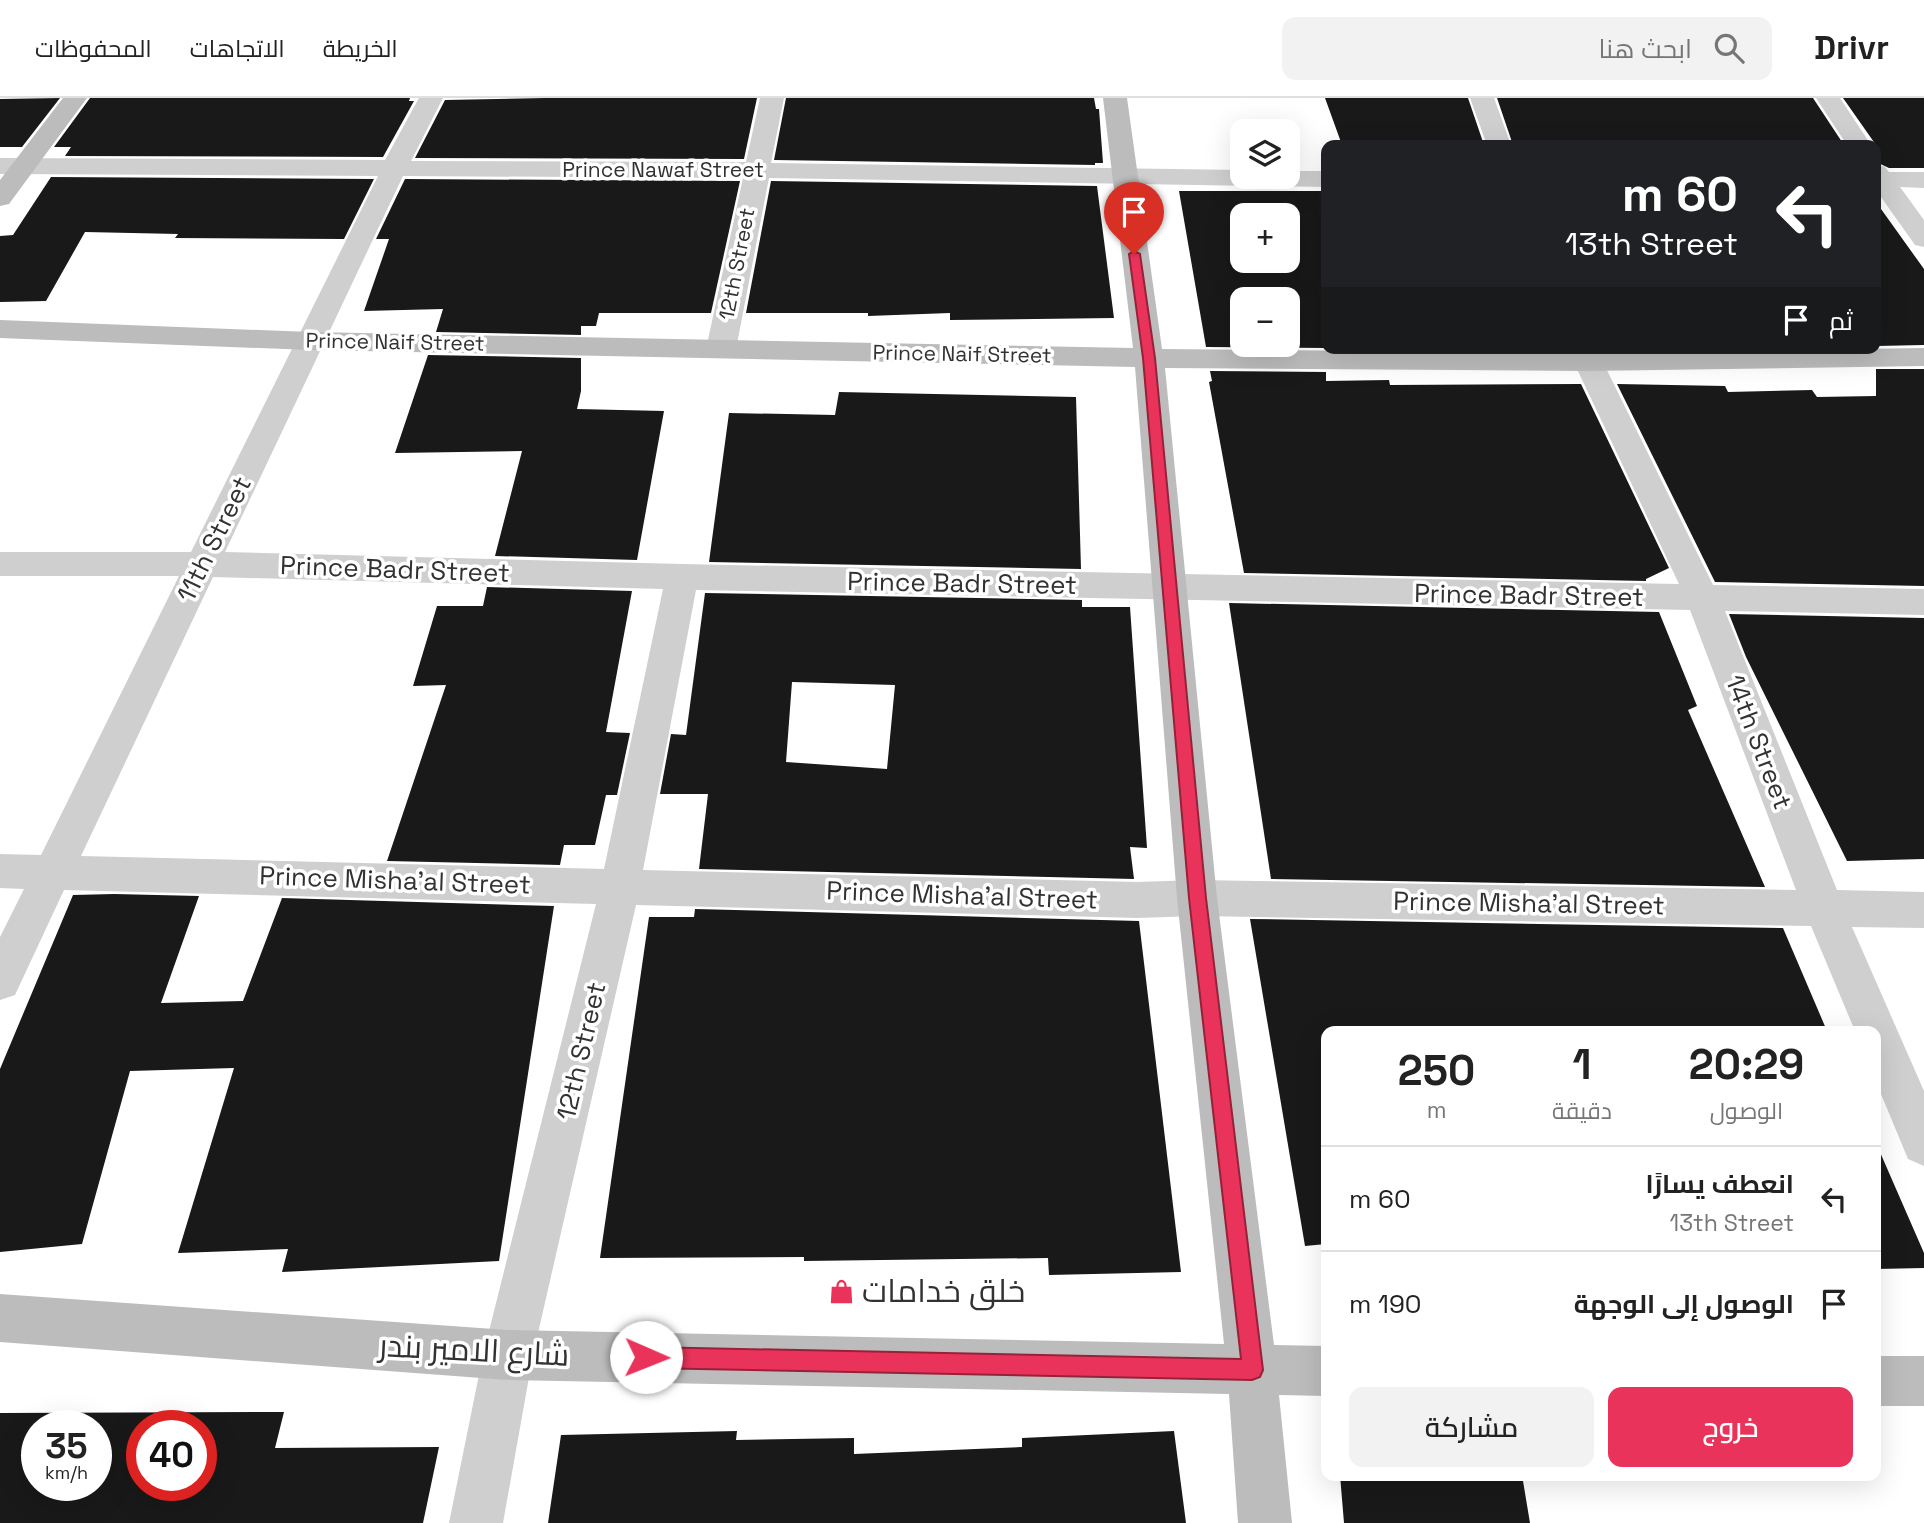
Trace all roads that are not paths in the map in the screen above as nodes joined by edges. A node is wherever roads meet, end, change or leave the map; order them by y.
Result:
1 (75, 98) edge
2 (431, 98) edge
3 (772, 98) edge
4 (1115, 98) edge
5 (1482, 98) edge
6 (1828, 98) edge
7 (1497, 140) edge
8 (1856, 140) edge
9 (12, 166) edge
10 (393, 170) junction
11 (755, 170) junction
12 (1123, 176) junction
13 (1881, 177) edge
14 (1321, 179) edge
15 (1924, 180) edge
16 (1881, 181) edge
17 (0, 198) edge
18 (1924, 239) edge
19 (0, 329) edge
20 (310, 341) junction
21 (721, 349) junction
22 (1584, 355) edge
23 (1924, 357) edge
24 (1149, 358) junction
25 (0, 564) edge
26 (202, 564) junction
27 (682, 578) junction
28 (1169, 587) junction
29 (1703, 599) junction
30 (1924, 602) edge
31 (51, 870) junction
32 (0, 871) edge
33 (620, 886) junction
34 (1197, 898) junction
35 (1824, 909) junction
36 (1924, 910) edge
37 (0, 981) edge
38 (1874, 1026) edge
39 (1881, 1042) edge
40 (1924, 1143) edge
41 (0, 1318) edge
42 (508, 1354) junction
43 (1252, 1370) junction
44 (1321, 1371) edge
45 (1881, 1381) edge
46 (1924, 1381) edge
47 (476, 1523) edge
48 (1265, 1523) edge

1 - 9 street
2 - 10 street, 11th Street
3 - 11 street, 12th Street
4 - 12 street
5 - 7 street
6 - 8 street
9 - 10 street, Prince Nawaf Street
9 - 17 street
10 - 11 street, Prince Nawaf Street
10 - 20 street, 11th Street
11 - 12 street, Prince Nawaf Street
11 - 21 street, 12th Street
12 - 14 street, Prince Nawaf Street
12 - 24 street
13 - 15 street
16 - 18 street
19 - 20 street, Prince Naif Street
20 - 21 street, Prince Naif Street
20 - 26 street, 11th Street
21 - 24 street, Prince Naif Street
22 - 23 street, Prince Naif Street
22 - 24 street, Prince Naif Street
22 - 29 street, 14th Street
24 - 28 street
25 - 26 street, Prince Badr Street
26 - 27 street, Prince Badr Street
26 - 31 street, 11th Street
27 - 28 street, Prince Badr Street
27 - 33 street, 12th Street
28 - 29 street, Prince Badr Street
28 - 34 street
29 - 30 street, Prince Badr Street
29 - 35 street, 14th Street
31 - 32 street, Prince Misha'al Street
31 - 33 street, Prince Misha'al Street
31 - 37 street, 11th Street
33 - 34 street, Prince Misha'al Street
33 - 42 street, 12th Street
34 - 35 street, Prince Misha'al Street
34 - 43 street
35 - 36 street, Prince Misha'al Street
35 - 38 street, 14th Street
39 - 40 street, 14th Street
41 - 42 street, شارع الامير بندر
42 - 43 street, شارع الامير بندر
42 - 47 street, 12th Street
43 - 44 street, شارع الامير بندر
43 - 48 street
45 - 46 street

